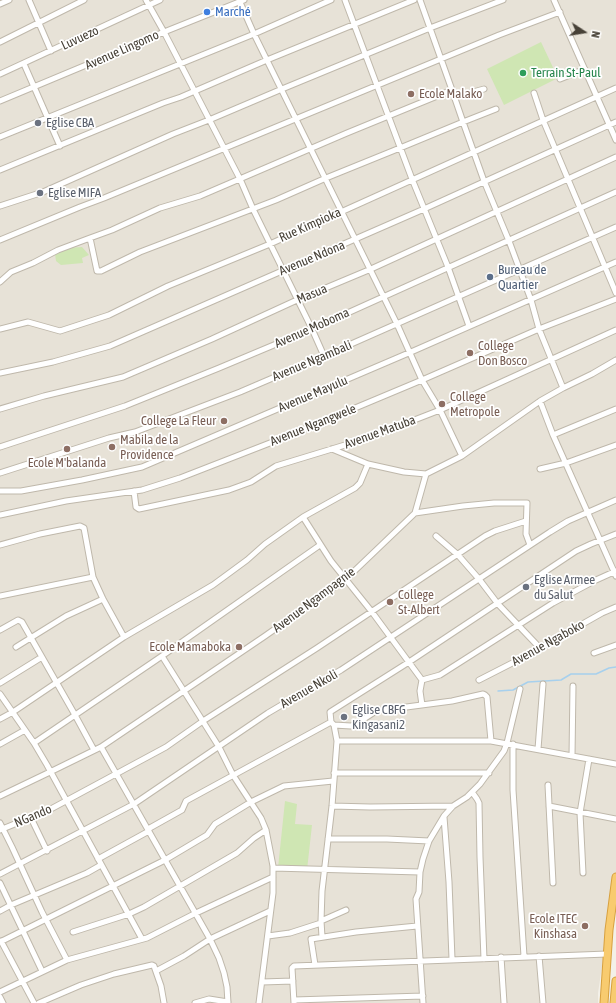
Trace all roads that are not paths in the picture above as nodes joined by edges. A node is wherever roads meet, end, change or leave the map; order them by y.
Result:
1 (9, 0) edge
2 (30, 0) edge
3 (84, 0) edge
4 (146, 0) edge
5 (160, 0) edge
6 (330, 0) edge
7 (345, 0) edge
8 (414, 0) edge
9 (420, 0) edge
10 (503, 0) edge
11 (554, 0) edge
12 (241, 1) edge
13 (0, 4) edge
14 (149, 5) junction
15 (560, 12) junction
16 (40, 22) junction
17 (354, 24) junction
18 (430, 28) junction
19 (164, 32) junction
20 (254, 34) junction
21 (0, 42) edge
22 (51, 51) junction
23 (365, 54) junction
24 (442, 59) junction
25 (268, 60) junction
26 (24, 64) junction
27 (180, 64) junction
28 (585, 69) junction
29 (0, 74) edge
30 (560, 79) dead end
31 (376, 85) junction
32 (34, 87) junction
33 (616, 88) edge
34 (282, 89) junction
35 (484, 89) dead end
36 (452, 90) junction
37 (195, 91) junction
38 (534, 93) dead end
39 (455, 97) junction
40 (597, 97) junction
41 (0, 101) edge
42 (496, 109) dead end
43 (388, 116) junction
44 (48, 117) junction
45 (296, 119) junction
46 (209, 120) junction
47 (543, 120) junction
48 (463, 122) junction
49 (616, 122) edge
50 (609, 124) junction
51 (0, 137) edge
52 (616, 140) edge
53 (60, 146) junction
54 (224, 148) junction
55 (400, 148) junction
56 (311, 149) junction
57 (556, 149) junction
58 (474, 152) junction
59 (616, 157) edge
60 (0, 170) edge
61 (326, 178) junction
62 (240, 179) junction
63 (412, 179) junction
64 (568, 179) junction
65 (484, 181) junction
66 (616, 192) edge
67 (0, 206) edge
68 (581, 208) junction
69 (253, 209) junction
70 (424, 209) junction
71 (341, 211) junction
72 (496, 212) junction
73 (616, 228) edge
74 (90, 238) junction
75 (356, 238) junction
76 (436, 238) junction
77 (592, 238) junction
78 (0, 240) edge
79 (509, 241) junction
80 (270, 244) junction
81 (616, 262) edge
82 (448, 267) junction
83 (605, 267) junction
84 (371, 269) junction
85 (283, 270) junction
86 (520, 271) junction
87 (0, 282) edge
88 (616, 293) edge
89 (383, 296) junction
90 (459, 297) junction
91 (297, 300) junction
92 (531, 300) junction
93 (616, 300) edge
94 (397, 324) junction
95 (469, 326) junction
96 (0, 329) edge
97 (312, 329) junction
98 (539, 329) junction
99 (616, 330) edge
100 (411, 352) junction
101 (324, 356) junction
102 (551, 360) junction
103 (616, 360) edge
104 (0, 372) edge
105 (422, 380) junction
106 (563, 388) junction
107 (540, 401) junction
108 (0, 409) edge
109 (616, 409) edge
110 (440, 410) junction
111 (553, 435) junction
112 (616, 445) edge
113 (0, 447) edge
114 (332, 450) junction
115 (462, 456) junction
116 (566, 463) junction
117 (368, 464) junction
118 (540, 469) dead end
119 (0, 473) edge
120 (426, 474) junction
121 (0, 491) edge
122 (134, 491) junction
123 (616, 500) edge
124 (588, 512) junction
125 (415, 513) junction
126 (0, 515) edge
127 (302, 517) junction
128 (526, 521) junction
129 (616, 534) edge
130 (436, 536) dead end
131 (600, 540) junction
132 (0, 545) edge
133 (320, 545) junction
134 (530, 545) junction
135 (458, 555) junction
136 (615, 573) edge
137 (93, 577) junction
138 (346, 579) junction
139 (479, 579) junction
140 (0, 596) edge
141 (103, 599) junction
142 (498, 604) junction
143 (616, 607) edge
144 (372, 612) junction
145 (518, 625) junction
146 (0, 630) edge
147 (124, 637) junction
148 (31, 638) junction
149 (390, 638) junction
150 (616, 645) edge
151 (16, 647) dead end
152 (539, 647) junction
153 (594, 653) dead end
154 (162, 656) junction
155 (42, 657) junction
156 (409, 662) junction
157 (422, 680) junction
158 (479, 680) dead end
159 (56, 682) junction
160 (0, 683) edge
161 (543, 684) dead end
162 (573, 686) dead end
163 (520, 689) dead end
164 (184, 692) junction
165 (0, 694) edge
166 (422, 705) junction
167 (13, 712) junction
168 (75, 715) junction
169 (0, 719) edge
170 (202, 721) junction
171 (333, 724) junction
172 (25, 730) junction
173 (337, 741) junction
174 (491, 741) junction
175 (34, 743) junction
176 (0, 744) edge
177 (510, 744) junction
178 (101, 746) junction
179 (219, 747) junction
180 (538, 749) junction
181 (94, 750) junction
182 (572, 756) junction
183 (589, 759) junction
184 (616, 764) edge
185 (50, 772) junction
186 (489, 772) junction
187 (117, 774) junction
188 (233, 774) junction
189 (334, 774) junction
190 (333, 780) junction
191 (548, 785) dead end
192 (472, 792) junction
193 (0, 796) edge
194 (66, 802) junction
195 (251, 802) junction
196 (134, 804) junction
197 (332, 806) junction
198 (453, 806) junction
199 (549, 806) junction
200 (580, 813) junction
201 (444, 816) junction
202 (31, 818) junction
203 (616, 819) edge
204 (0, 823) edge
205 (1, 830) edge
206 (148, 830) junction
207 (266, 830) junction
208 (84, 832) junction
209 (328, 839) junction
210 (429, 841) junction
211 (47, 851) junction
212 (98, 859) junction
213 (165, 860) junction
214 (20, 865) junction
215 (101, 865) junction
216 (273, 868) junction
217 (325, 870) junction
218 (420, 872) junction
219 (583, 873) dead end
220 (0, 874) edge
221 (273, 877) junction
222 (616, 877) edge
223 (553, 882) dead end
224 (0, 883) edge
225 (113, 886) junction
226 (180, 887) junction
227 (34, 895) junction
228 (10, 905) junction
229 (346, 910) dead end
230 (0, 911) edge
231 (270, 911) junction
232 (196, 913) junction
233 (129, 914) junction
234 (46, 919) junction
235 (321, 922) junction
236 (417, 926) junction
237 (23, 930) junction
238 (73, 932) dead end
239 (268, 936) junction
240 (322, 937) junction
241 (142, 939) junction
242 (210, 939) junction
243 (1, 941) edge
244 (607, 954) junction
245 (524, 956) junction
246 (539, 956) junction
247 (501, 957) junction
248 (484, 958) junction
249 (452, 959) junction
250 (67, 960) junction
251 (421, 960) junction
252 (315, 965) junction
253 (42, 971) junction
254 (156, 971) junction
255 (22, 981) junction
256 (293, 981) junction
257 (616, 981) edge
258 (262, 982) junction
259 (0, 992) edge
260 (423, 996) junction
261 (0, 997) edge
262 (228, 1002) edge
263 (294, 1002) edge
264 (3, 1003) edge
265 (34, 1003) edge
266 (39, 1003) edge
267 (164, 1003) edge
268 (195, 1003) edge
269 (259, 1003) edge
270 (423, 1003) edge
271 (504, 1003) edge
272 (543, 1003) edge
273 (604, 1003) edge
274 (614, 1003) edge

1 - 13 street
2 - 16 street
3 - 16 street
4 - 14 street
5 - 14 street, Luvuezo
6 - 20 street
7 - 17 street
8 - 17 street
9 - 18 street
10 - 18 street
11 - 15 street
12 - 19 street, Avenue Lingomo
12 - 20 street
14 - 19 street
14 - 22 street, Luvuezo
15 - 24 street
15 - 28 street
16 - 21 street
16 - 22 street
17 - 23 street
17 - 25 street
18 - 23 street
18 - 24 street
19 - 27 street
19 - 32 street, Avenue Lingomo
20 - 25 street
20 - 27 street
22 - 26 street, Luvuezo
23 - 31 street
23 - 34 street
24 - 31 street
24 - 36 street
25 - 34 street
25 - 37 street
26 - 29 street, Luvuezo
26 - 32 street
27 - 37 street
27 - 44 street
28 - 30 street
28 - 40 street
31 - 43 street
31 - 45 street
32 - 41 street, Avenue Lingomo
32 - 44 street
33 - 40 street, Rue Kimpioka
34 - 45 street
34 - 46 street
35 - 39 street
36 - 39 street
36 - 43 street
37 - 46 street
37 - 53 street
38 - 47 street
39 - 48 street
40 - 47 street, Rue Kimpioka
40 - 50 street
42 - 48 street
43 - 55 street
43 - 56 street
44 - 51 street
44 - 53 street
45 - 54 street
45 - 56 street
46 - 54 street
46 - 67 street
47 - 57 street
47 - 58 street, Rue Kimpioka
48 - 55 street
48 - 58 street
49 - 50 street, Avenue Ndona
50 - 52 street
50 - 57 street, Avenue Ndona
53 - 60 street
54 - 62 street
54 - 78 street
55 - 61 street
55 - 63 street
56 - 61 street
56 - 62 street
57 - 64 street
57 - 65 street, Avenue Ndona
58 - 63 street, Rue Kimpioka
58 - 65 street
59 - 64 street, Masua
61 - 69 street
61 - 71 street
62 - 69 street
62 - 74 street
63 - 70 street
63 - 71 street, Rue Kimpioka
64 - 68 street
64 - 72 street, Masua
65 - 70 street, Avenue Ndona
65 - 72 street
66 - 68 street, Avenue Moboma
68 - 77 street
68 - 79 street, Avenue Moboma
69 - 74 street
69 - 80 street
70 - 75 street, Avenue Ndona
70 - 76 street
71 - 75 street
71 - 80 street, Rue Kimpioka
72 - 76 street, Masua
72 - 79 street
73 - 77 street, Avenue Ngambali
74 - 87 street
75 - 84 street
75 - 85 street, Avenue Ndona
76 - 82 street
76 - 84 street, Masua
77 - 83 street
77 - 86 street, Avenue Ngambali
79 - 82 street, Avenue Moboma
79 - 86 street
80 - 85 street
80 - 96 street, Rue Kimpioka
81 - 83 street, Avenue Mayulu
82 - 89 street, Avenue Moboma
82 - 90 street
83 - 88 street
83 - 92 street, Avenue Mayulu
84 - 89 street
84 - 91 street, Masua
85 - 91 street
85 - 104 street, Avenue Ndona
86 - 90 street, Avenue Ngambali
86 - 92 street
89 - 94 street
89 - 97 street, Avenue Moboma
90 - 94 street, Avenue Ngambali
90 - 95 street
91 - 97 street
91 - 108 street, Masua
92 - 95 street, Avenue Mayulu
92 - 98 street
93 - 98 street, Avenue Ngangwele
94 - 100 street
94 - 101 street, Avenue Ngambali
95 - 100 street, Avenue Mayulu
97 - 101 street
97 - 113 street, Avenue Moboma
98 - 102 street
98 - 105 street, Avenue Ngangwele
99 - 102 street, Avenue Matuba
100 - 105 street
100 - 121 street, Avenue Mayulu
101 - 119 street, Avenue Ngambali
102 - 106 street
102 - 110 street, Avenue Matuba
103 - 106 street
105 - 110 street
105 - 122 street, Avenue Ngangwele
106 - 107 street
107 - 111 street
107 - 115 street
109 - 111 street
110 - 114 street, Avenue Matuba
110 - 115 street
111 - 116 street
112 - 116 street
114 - 117 street
114 - 122 street, Avenue Matuba
115 - 120 street
116 - 118 street
116 - 124 street
117 - 120 street
117 - 127 street
120 - 125 street
122 - 126 street, Avenue Ngangwele
123 - 124 street, Avenue Nkoli
124 - 131 street
124 - 134 street, Avenue Nkoli
125 - 128 street
125 - 138 street, Avenue Ngampagnie
127 - 133 street
127 - 147 street
128 - 134 street
128 - 135 street, NGando
129 - 131 street
130 - 135 street
131 - 136 street
131 - 142 street
132 - 137 street
133 - 138 street
133 - 154 street
134 - 139 street, Avenue Nkoli
135 - 139 street
135 - 144 street, NGando
136 - 145 street
137 - 140 street
137 - 141 street
138 - 144 street
138 - 164 street, Avenue Ngampagnie
139 - 142 street
139 - 149 street, Avenue Nkoli
141 - 147 street
141 - 148 street
142 - 145 street
142 - 156 street
143 - 152 street, Avenue Ngaboko
144 - 149 street
144 - 170 street, NGando
145 - 152 street
145 - 157 street
146 - 148 street
147 - 159 street
148 - 151 street
148 - 155 street
149 - 156 street
149 - 179 street, Avenue Nkoli
150 - 153 street
152 - 158 street, Avenue Ngaboko
154 - 164 street
154 - 168 street
155 - 159 street
155 - 160 street
156 - 157 street
156 - 171 street
157 - 166 street
159 - 167 street
159 - 168 street
161 - 180 street
162 - 182 street
163 - 177 street
164 - 170 street
164 - 178 street, Avenue Ngampagnie
165 - 167 street
166 - 171 street
166 - 174 street
167 - 169 street
167 - 172 street
168 - 175 street
168 - 181 street
170 - 179 street
170 - 187 street, NGando
171 - 173 street
171 - 188 street
172 - 175 street
172 - 176 street
173 - 174 street
173 - 189 street
174 - 177 street
175 - 185 street
177 - 180 street
177 - 186 street
177 - 245 street
178 - 181 street, Avenue Ngampagnie
178 - 187 street
179 - 188 street
179 - 196 street, Avenue Nkoli
180 - 182 street
181 - 185 street, Avenue Ngampagnie
182 - 183 street
183 - 184 street
183 - 200 street
185 - 193 street, Avenue Ngampagnie
185 - 194 street
186 - 189 street
186 - 192 street
187 - 194 street, NGando
187 - 196 street
188 - 195 street
188 - 206 street
189 - 190 street
190 - 195 street
190 - 197 street
191 - 199 street
192 - 198 street
192 - 248 street
194 - 202 street, NGando
194 - 208 street
195 - 207 street
195 - 213 street
196 - 206 street
196 - 208 street, Avenue Nkoli
197 - 198 street
197 - 209 street
198 - 201 street
199 - 200 street
199 - 223 street
200 - 203 street
200 - 219 street
201 - 210 street
201 - 249 street
202 - 205 street, NGando
202 - 211 street
204 - 205 street
205 - 214 street
206 - 212 street
206 - 213 street
207 - 216 street
207 - 226 street
208 - 211 street, Avenue Nkoli
208 - 212 street
209 - 210 street
209 - 217 street
210 - 218 street
211 - 214 street, Avenue Nkoli
212 - 215 street
213 - 225 street
213 - 226 street
214 - 220 street, Avenue Nkoli
214 - 227 street
215 - 225 street
215 - 227 street
216 - 217 street
216 - 221 street
217 - 218 street
217 - 235 street
218 - 236 street
221 - 231 street
221 - 232 street
222 - 244 highway
224 - 228 street
225 - 233 street
225 - 234 street
226 - 232 street
226 - 233 street
227 - 228 street
227 - 234 street
228 - 230 street
228 - 237 street
229 - 235 street
231 - 239 street
231 - 242 street
232 - 241 street
232 - 242 street
233 - 238 street
233 - 241 street
234 - 237 street
234 - 250 street
235 - 239 street
235 - 240 street
236 - 240 street
236 - 251 street
237 - 243 street
237 - 253 street
239 - 258 street
240 - 252 street
241 - 250 street
242 - 254 street
242 - 262 street
243 - 255 street
244 - 246 street
244 - 273 highway
245 - 246 street
245 - 247 street
246 - 272 street
247 - 248 street
247 - 271 street
248 - 249 street
249 - 251 street
250 - 253 street
251 - 252 street
251 - 260 street
252 - 256 street
253 - 255 street
254 - 266 street
254 - 267 street
255 - 259 street
255 - 265 street
256 - 258 street
256 - 263 street
257 - 274 highway
258 - 269 street
260 - 263 street
260 - 270 street
261 - 264 street
262 - 268 street

